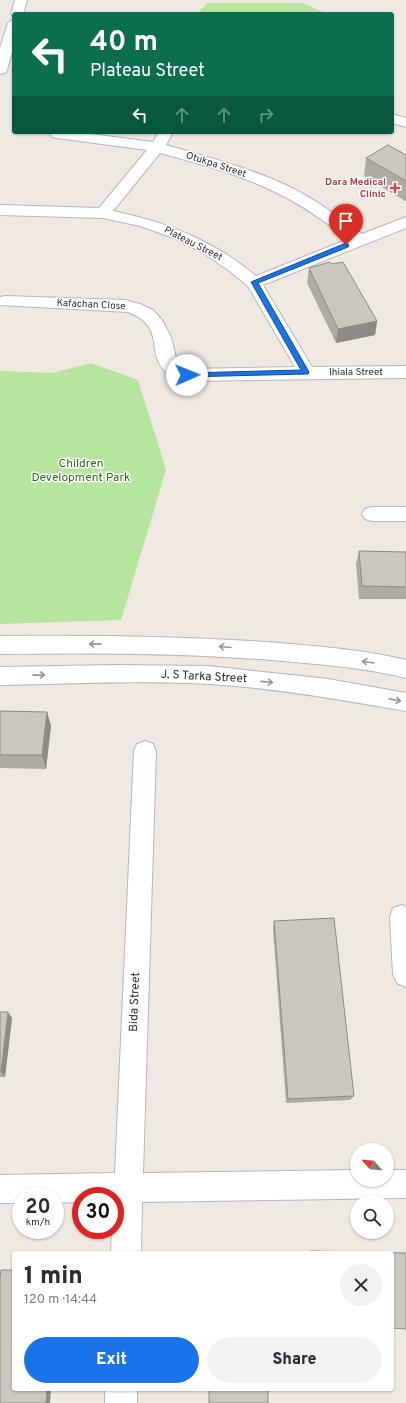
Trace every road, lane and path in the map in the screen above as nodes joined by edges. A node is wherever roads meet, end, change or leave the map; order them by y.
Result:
1 (21, 0) edge
2 (18, 12) edge
3 (12, 30) edge
4 (0, 70) edge
5 (394, 119) edge
6 (406, 122) edge
7 (57, 134) dead end
8 (165, 134) edge
9 (157, 147) junction
10 (0, 210) edge
11 (104, 212) junction
12 (406, 222) edge
13 (358, 240) junction
14 (254, 282) junction
15 (4, 301) dead end
16 (306, 372) junction
17 (406, 372) edge
18 (372, 514) dead end
19 (406, 514) edge
20 (0, 645) edge
21 (406, 669) edge
22 (0, 676) edge
23 (406, 702) edge
24 (145, 751) dead end
25 (402, 917) dead end
26 (406, 974) edge
27 (406, 1184) edge
28 (129, 1188) junction
29 (0, 1189) edge
30 (126, 1251) edge
31 (121, 1391) edge
32 (121, 1403) edge

1 - 2 street
3 - 4 street
5 - 6 street
7 - 9 street, Otukpa Street
8 - 9 street
9 - 11 street
9 - 13 street, Otukpa Street
10 - 11 street, Plateau Street
11 - 14 street, Plateau Street
12 - 13 street
13 - 14 street
14 - 16 street, Plateau Street
15 - 16 street, Kafachan Close
16 - 17 street, Ihiala Street
18 - 19 street
21 -> 20 street
22 -> 23 street, J. S Tarka Street
24 - 28 street, Bida Street
25 - 26 street
27 - 28 street
28 - 29 street
28 - 30 street, Bida Street
31 - 32 street

